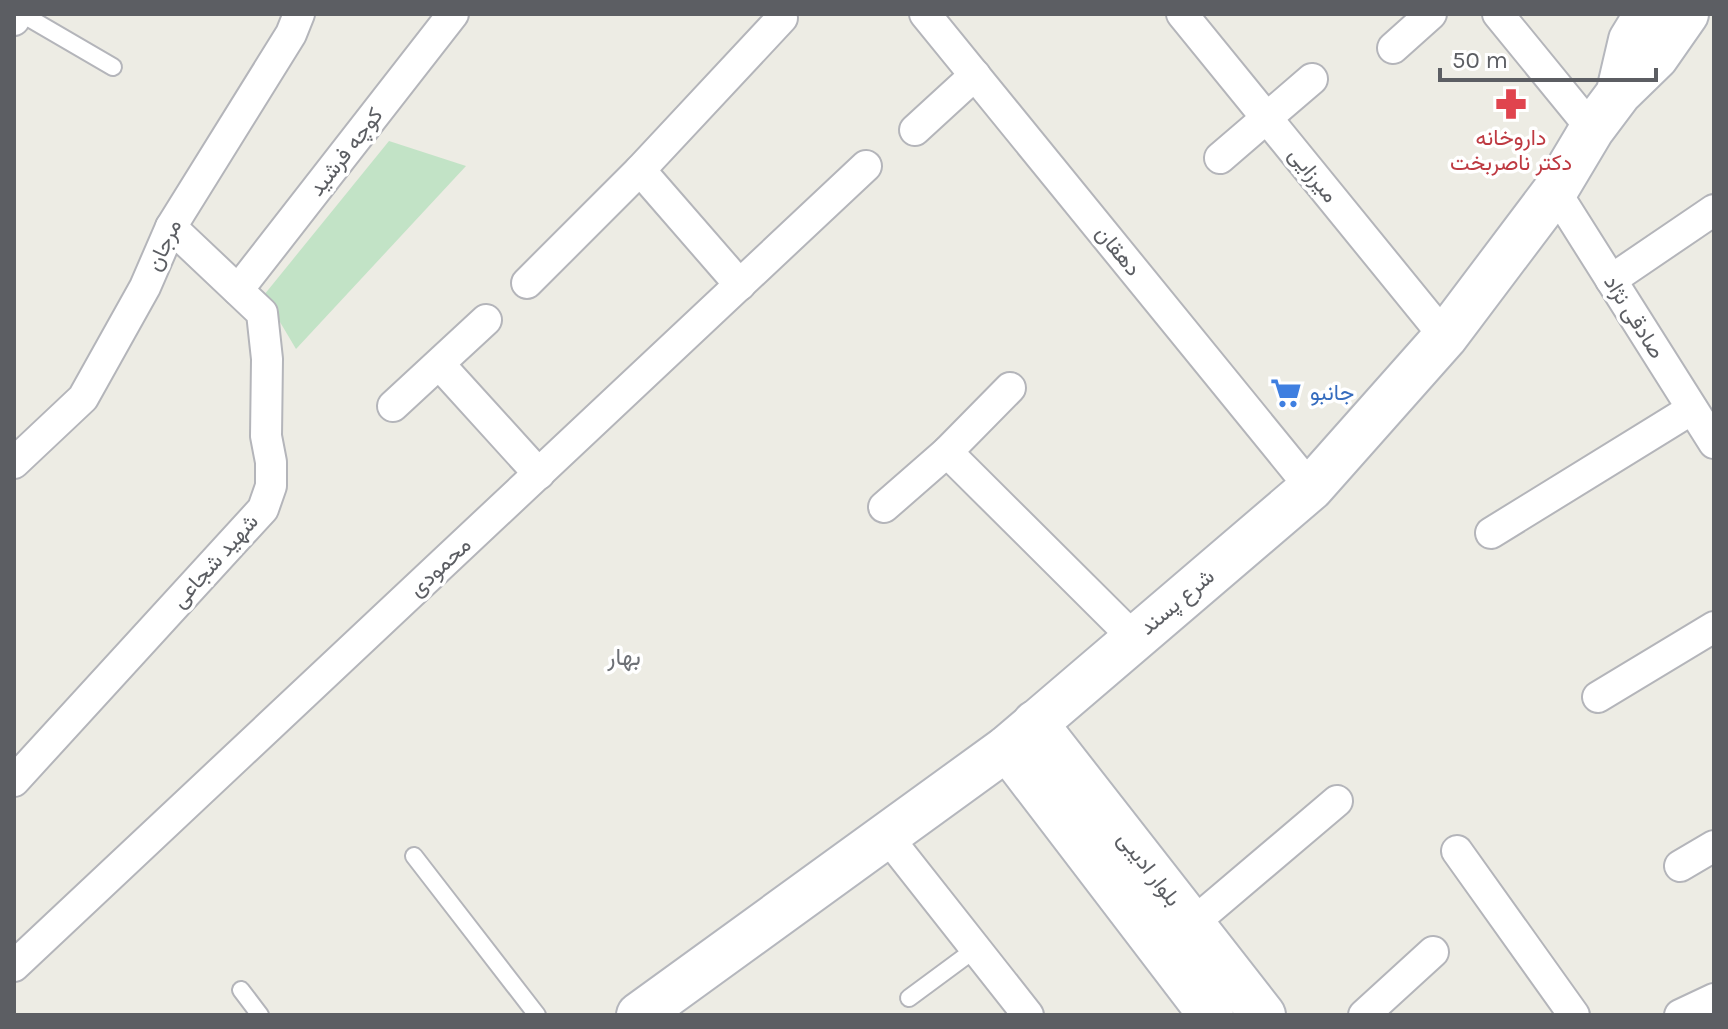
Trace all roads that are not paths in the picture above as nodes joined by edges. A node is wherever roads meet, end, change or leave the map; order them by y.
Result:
1 (20, 14) edge
2 (299, 14) edge
3 (453, 14) edge
4 (925, 14) edge
5 (1182, 14) edge
6 (1431, 14) edge
7 (1498, 14) edge
8 (1647, 14) edge
9 (1686, 14) edge
10 (782, 18) dead end
11 (14, 20) edge
12 (1393, 48) dead end
13 (113, 67) dead end
14 (975, 75) junction
15 (1312, 79) dead end
16 (1619, 93) junction
17 (1266, 118) junction
18 (1592, 129) junction
19 (915, 130) dead end
20 (1220, 158) dead end
21 (866, 166) dead end
22 (640, 170) junction
23 (1555, 191) junction
24 (1714, 210) edge
25 (171, 227) junction
26 (1611, 280) junction
27 (527, 283) dead end
28 (740, 285) junction
29 (238, 290) junction
30 (486, 320) dead end
31 (1445, 337) junction
32 (440, 365) junction
33 (1010, 388) dead end
34 (393, 406) dead end
35 (1692, 409) junction
36 (1714, 443) edge
37 (947, 452) junction
38 (14, 463) edge
39 (539, 474) junction
40 (1311, 488) junction
41 (884, 507) dead end
42 (1491, 533) dead end
43 (1714, 627) edge
44 (1134, 638) junction
45 (1598, 697) dead end
46 (1021, 736) junction
47 (14, 781) edge
48 (1337, 801) dead end
49 (886, 835) junction
50 (1714, 846) edge
51 (1457, 851) dead end
52 (414, 856) dead end
53 (1680, 866) dead end
54 (1192, 924) junction
55 (974, 950) junction
56 (1433, 952) dead end
57 (14, 966) edge
58 (241, 990) dead end
59 (909, 998) dead end
60 (657, 1010) edge
61 (260, 1015) edge
62 (537, 1015) edge
63 (1028, 1015) edge
64 (1211, 1015) edge
65 (1263, 1015) edge
66 (1364, 1015) edge
67 (1574, 1015) edge

1 - 11 street
1 - 13 lane
2 - 25 street, مرجان
3 - 29 street, كوچه فرشيد
4 - 14 street, دهقان
5 - 17 street, میرزایی
6 - 12 street
7 - 18 street
8 - 16 main road
9 - 16 main road
10 - 22 street
14 - 19 street
14 - 40 street, دهقان
15 - 17 street
16 - 18 main road, شرع پسند
17 - 20 street
17 - 31 street, میرزایی
18 - 23 main road, شرع پسند
21 - 28 street, محمودی
22 - 27 street
22 - 28 street
23 - 26 street, صادقی نژاد
23 - 31 main road, شرع پسند
24 - 26 street
25 - 29 street, شهید شجاعی
25 - 38 street, مرجان
26 - 35 street, صادقی نژاد
28 - 39 street, محمودی
29 - 47 street, شهید شجاعی
30 - 32 street
31 - 40 main road, شرع پسند
32 - 34 street
32 - 39 street
33 - 37 street
35 - 36 street, صادقی نژاد
35 - 42 street
37 - 41 street
37 - 44 street
39 - 57 street, محمودی
40 - 44 main road, شرع پسند
43 - 45 street
44 - 46 main road, شرع پسند
46 - 49 main road, شرع پسند
46 - 54 main road, بلوار ادیبی
46 - 64 main road, بلوار ادیبی
48 - 54 street
49 - 55 street
49 - 60 main road, شرع پسند
50 - 53 street
51 - 67 street
52 - 62 lane
54 - 65 main road, بلوار ادیبی
55 - 59 lane
55 - 63 street
56 - 66 street
58 - 61 lane

